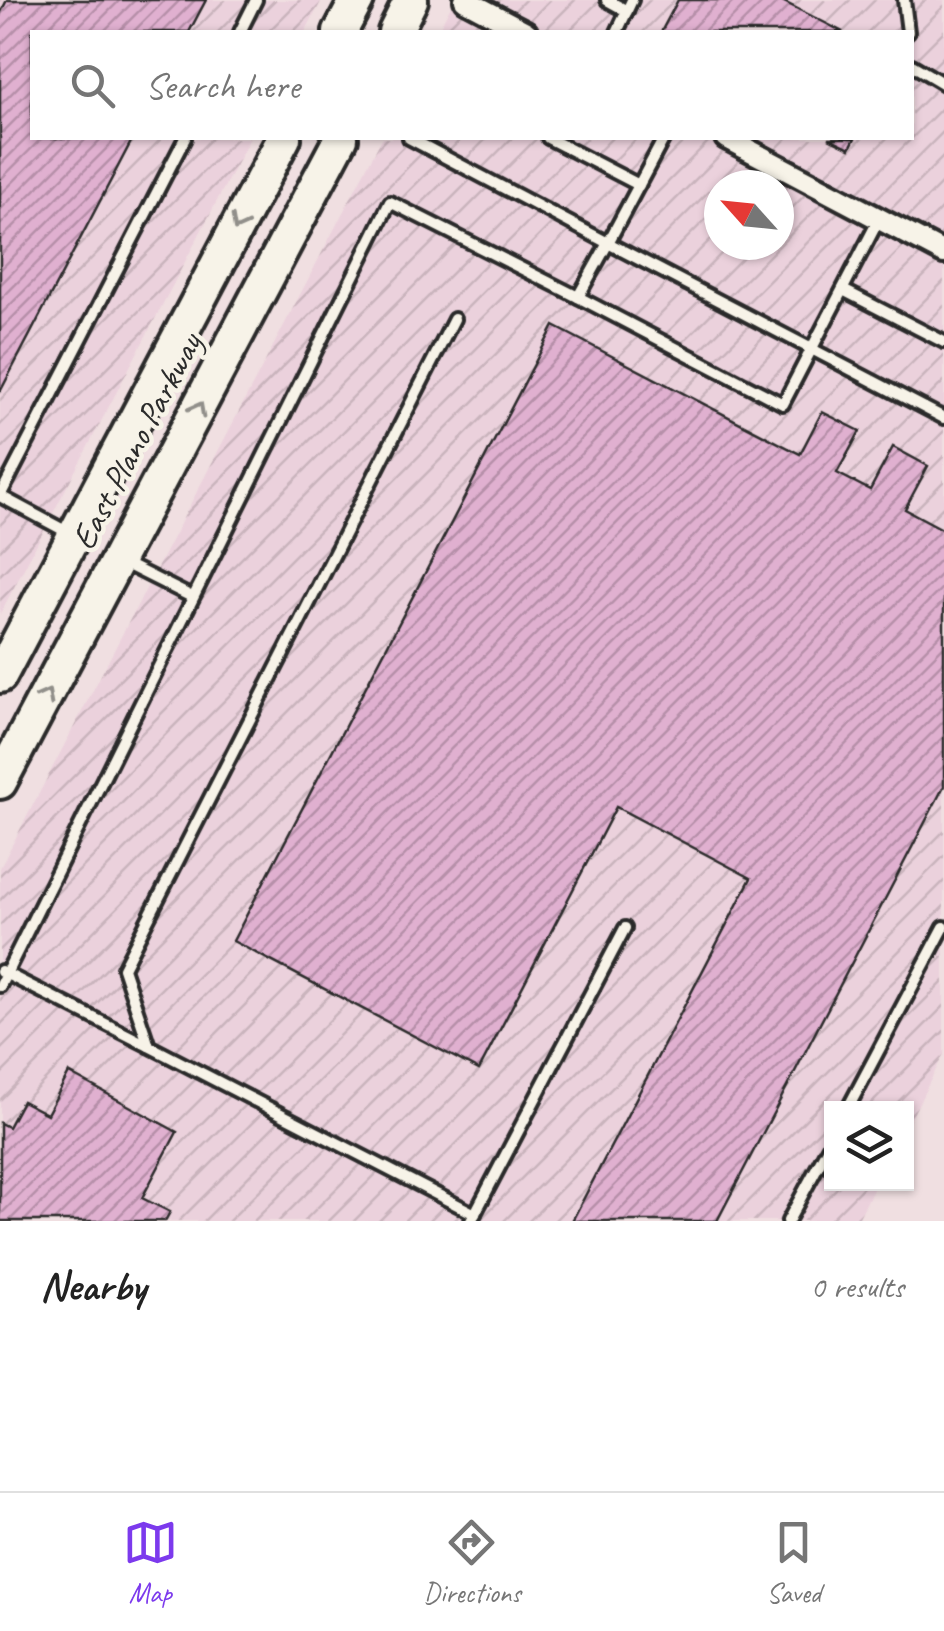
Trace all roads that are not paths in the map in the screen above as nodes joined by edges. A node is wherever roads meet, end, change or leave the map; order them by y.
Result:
1 (256, 0) edge
2 (357, 0) edge
3 (411, 0) edge
4 (464, 0) edge
5 (607, 0) edge
6 (904, 0) edge
7 (629, 5) edge
8 (241, 30) edge
9 (341, 30) edge
10 (395, 30) edge
11 (522, 30) edge
12 (618, 30) edge
13 (908, 30) edge
14 (914, 66) edge
15 (944, 84) edge
16 (184, 140) edge
17 (283, 140) edge
18 (340, 140) edge
19 (413, 140) edge
20 (552, 140) edge
21 (663, 140) edge
22 (730, 140) edge
23 (639, 185) junction
24 (880, 218) junction
25 (608, 243) junction
26 (944, 252) edge
27 (843, 290) junction
28 (578, 297) junction
29 (454, 318) dead end
30 (944, 342) edge
31 (812, 349) junction
32 (944, 418) edge
33 (0, 496) edge
34 (72, 534) junction
35 (119, 560) junction
36 (192, 597) junction
37 (0, 676) edge
38 (0, 782) edge
39 (625, 928) dead end
40 (944, 928) edge
41 (3, 972) edge
42 (0, 986) edge
43 (149, 1046) junction
44 (852, 1101) edge
45 (824, 1155) edge
46 (473, 1217) edge
47 (788, 1221) edge

1 - 8 lane
2 - 9 main road
3 - 10 main road
4 - 11 street
5 - 7 lane
6 - 13 lane
7 - 12 lane
14 - 15 lane
16 - 33 lane
17 -> 34 main road, East Plano Parkway
35 -> 18 main road, East Plano Parkway
19 - 25 lane
20 - 23 lane
21 - 23 lane
22 - 24 street
23 - 25 lane
24 - 26 street
24 - 27 lane
25 - 28 lane
25 - 31 lane
27 - 30 lane
27 - 31 lane
28 - 31 lane
28 - 36 lane
29 - 43 lane
31 - 32 lane
33 - 34 lane
34 - 35 main road
34 - 37 main road, East Plano Parkway
35 - 36 lane
38 -> 35 main road, East Plano Parkway
36 - 41 lane
39 - 46 lane
40 - 44 lane
41 - 42 lane
41 - 43 lane
43 - 46 lane
45 - 47 lane

